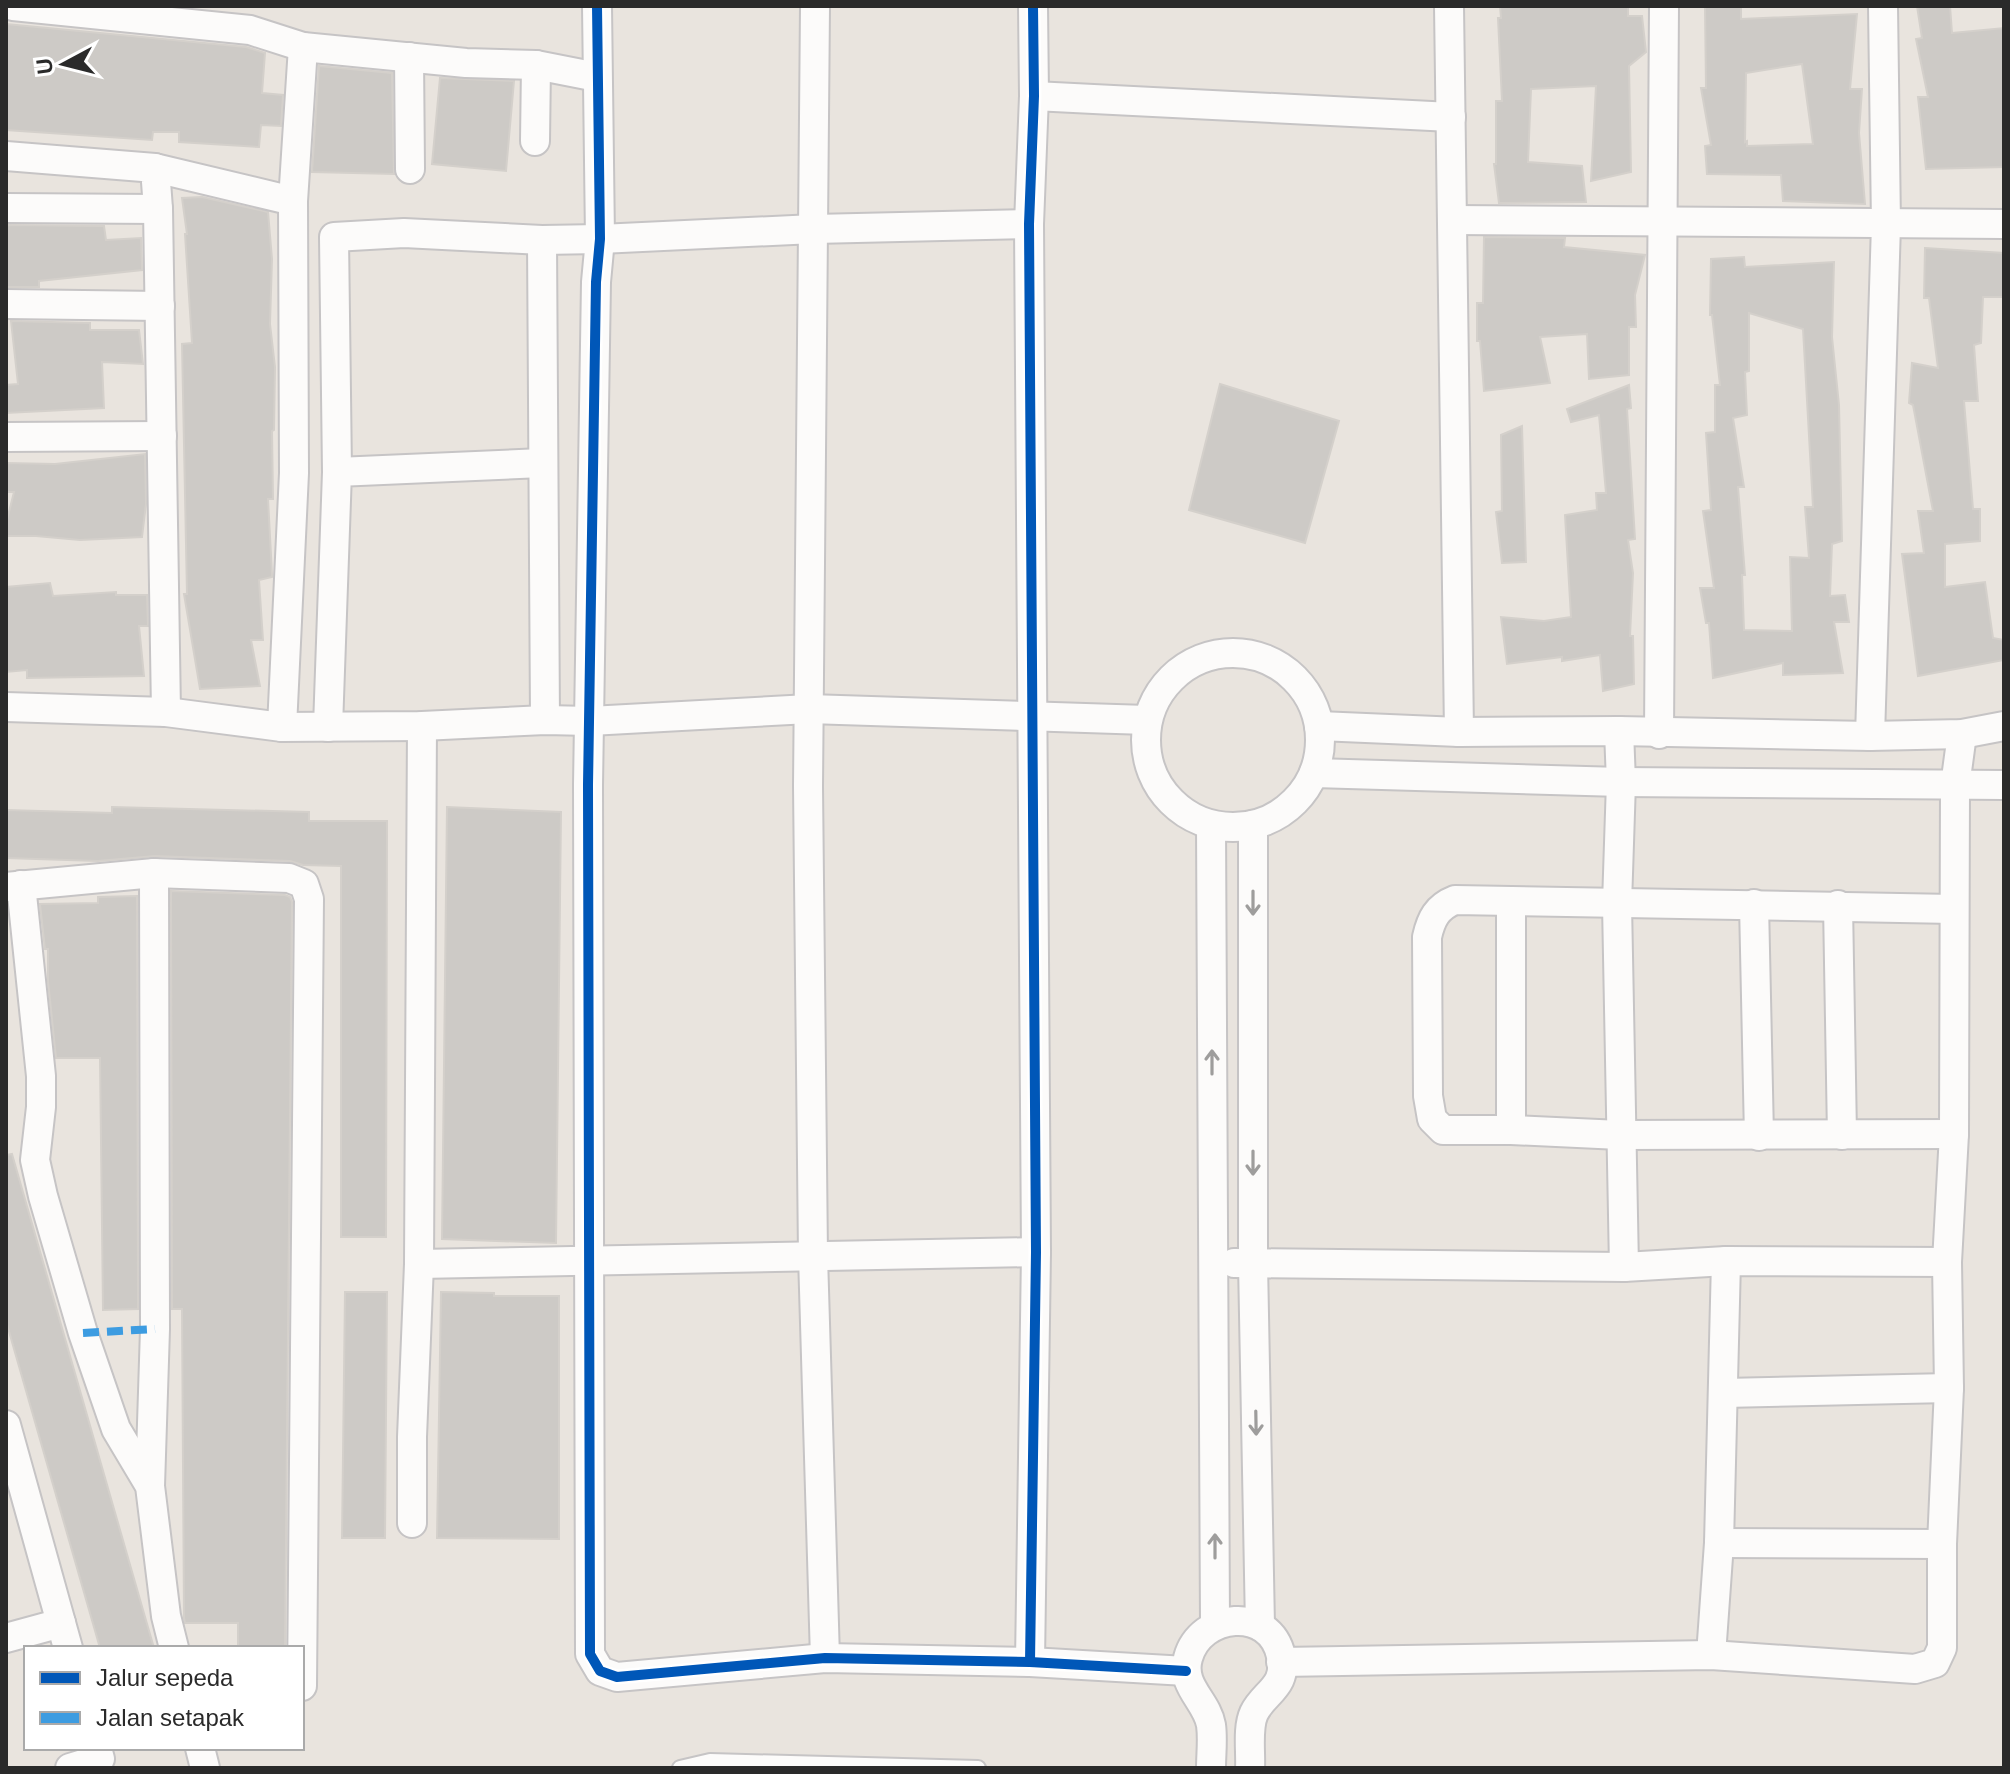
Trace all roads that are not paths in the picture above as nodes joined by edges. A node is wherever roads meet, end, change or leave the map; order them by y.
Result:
1 (13, 6) edge
2 (597, 6) edge
3 (815, 6) edge
4 (1033, 6) edge
5 (1449, 6) edge
6 (1664, 6) edge
7 (1883, 6) edge
8 (252, 18) edge
9 (303, 47) junction
10 (409, 57) junction
11 (536, 65) junction
12 (597, 77) junction
13 (1034, 96) junction
14 (1451, 117) junction
15 (535, 141) dead end
16 (6, 156) edge
17 (155, 168) junction
18 (410, 169) dead end
19 (293, 201) junction
20 (6, 208) edge
21 (158, 209) junction
22 (1453, 220) junction
23 (1662, 222) junction
24 (1029, 224) junction
25 (2004, 224) edge
26 (1886, 225) junction
27 (814, 229) junction
28 (600, 239) junction
29 (542, 240) junction
30 (6, 304) edge
31 (160, 306) junction
32 (162, 436) junction
33 (6, 437) edge
34 (542, 463) junction
35 (337, 472) junction
36 (6, 707) edge
37 (809, 709) junction
38 (166, 712) junction
39 (1031, 716) junction
40 (545, 720) junction
41 (1147, 720) junction
42 (590, 721) junction
43 (422, 726) junction
44 (1319, 726) junction
45 (2004, 726) edge
46 (282, 727) junction
47 (328, 727) junction
48 (1619, 731) junction
49 (1459, 732) junction
50 (1659, 734) junction
51 (1962, 734) junction
52 (1870, 736) junction
53 (1314, 773) junction
54 (1621, 782) junction
55 (2004, 785) edge
56 (1955, 786) junction
57 (1211, 825) junction
58 (1253, 825) junction
59 (154, 873) junction
60 (14, 886) edge
61 (1511, 903) junction
62 (1617, 904) junction
63 (1754, 904) junction
64 (1838, 905) junction
65 (1954, 909) junction
66 (1511, 1130) junction
67 (1954, 1134) junction
68 (1620, 1135) junction
69 (1842, 1135) junction
70 (1759, 1136) junction
71 (1036, 1252) junction
72 (813, 1256) junction
73 (1726, 1261) junction
74 (589, 1262) junction
75 (1947, 1262) junction
76 (1213, 1263) junction
77 (1253, 1263) junction
78 (419, 1264) junction
79 (1624, 1267) junction
80 (1949, 1388) junction
81 (1724, 1393) junction
82 (6, 1425) edge
83 (14, 1481) edge
84 (150, 1486) junction
85 (412, 1523) dead end
86 (1719, 1543) junction
87 (1942, 1544) junction
88 (1215, 1624) junction
89 (1260, 1626) junction
90 (64, 1636) edge
91 (6, 1638) edge
92 (174, 1646) edge
93 (302, 1646) edge
94 (1711, 1655) junction
95 (825, 1658) junction
96 (1030, 1662) junction
97 (1281, 1662) junction
98 (1186, 1671) junction
99 (100, 1758) edge
100 (711, 1764) edge
101 (792, 1765) edge
102 (957, 1767) edge
103 (70, 1768) edge
104 (680, 1768) edge
105 (978, 1768) edge
106 (1211, 1768) edge
107 (1250, 1768) edge

1 - 8 street
2 - 12 street
3 - 27 street
4 - 13 street
5 - 14 street
6 - 23 street
7 - 26 street
8 - 9 street
9 - 10 street
9 - 19 street
10 - 11 street
10 - 18 street
11 - 12 street
11 - 15 street
12 - 28 street
13 - 14 street
13 - 24 street
14 - 22 street
16 - 17 street
17 - 19 street
17 - 21 street
19 - 46 street
20 - 21 street
21 - 31 street
22 - 23 street
22 - 49 street
23 - 26 street
23 - 50 street
24 - 27 street
24 - 39 street
25 - 26 street
26 - 52 street
27 - 28 street
27 - 37 street
28 - 29 street
28 - 42 street
29 - 34 street
29 - 35 street
30 - 31 street
31 - 32 street
32 - 33 street
32 - 38 street
34 - 35 street
34 - 40 street
35 - 47 street
36 - 38 street
37 - 39 street
37 - 42 street
37 - 72 street
38 - 46 street
39 - 41 street
39 - 71 street
40 - 42 street
40 - 43 street
41 - 44 street
41 - 57 street
42 - 74 street
43 - 47 street
43 - 78 street
44 - 49 street
44 - 53 street
45 - 51 street
46 - 47 street
48 - 49 street
48 - 50 street
48 - 54 street
50 - 52 street
51 - 52 street
51 - 56 street
53 - 54 street
53 - 58 street
54 - 56 street
54 - 62 street
55 - 56 street
56 - 65 street
57 - 58 street
76 -> 57 street
58 -> 77 street
59 - 60 street
59 - 84 street
59 - 93 street
60 - 84 street
61 - 62 street
61 - 66 street
61 - 66 street
62 - 63 street
62 - 68 street
63 - 64 street
63 - 70 street
64 - 65 street
64 - 69 street
65 - 67 street
66 - 68 street
67 - 69 street
67 - 75 street
68 - 70 street
68 - 79 street
69 - 70 street
71 - 72 street
71 - 96 street
72 - 74 street
72 - 95 street
73 - 75 street
73 - 79 street
73 - 81 street
74 - 78 street
74 - 95 street
75 - 80 street
76 - 77 street
88 -> 76 street
77 - 79 street
77 -> 89 street
78 - 85 street
80 - 81 street
80 - 87 street
81 - 86 street
82 - 83 street
83 - 90 street
84 - 92 street
86 - 87 street
86 - 94 street
87 - 94 street
88 - 89 street
88 - 98 street
89 - 97 street
90 - 91 street
94 - 97 street
95 - 96 street
96 - 98 street
97 - 107 street
98 - 106 street
99 - 103 street
100 - 101 lane
100 - 104 lane
101 - 102 lane
102 - 105 lane

